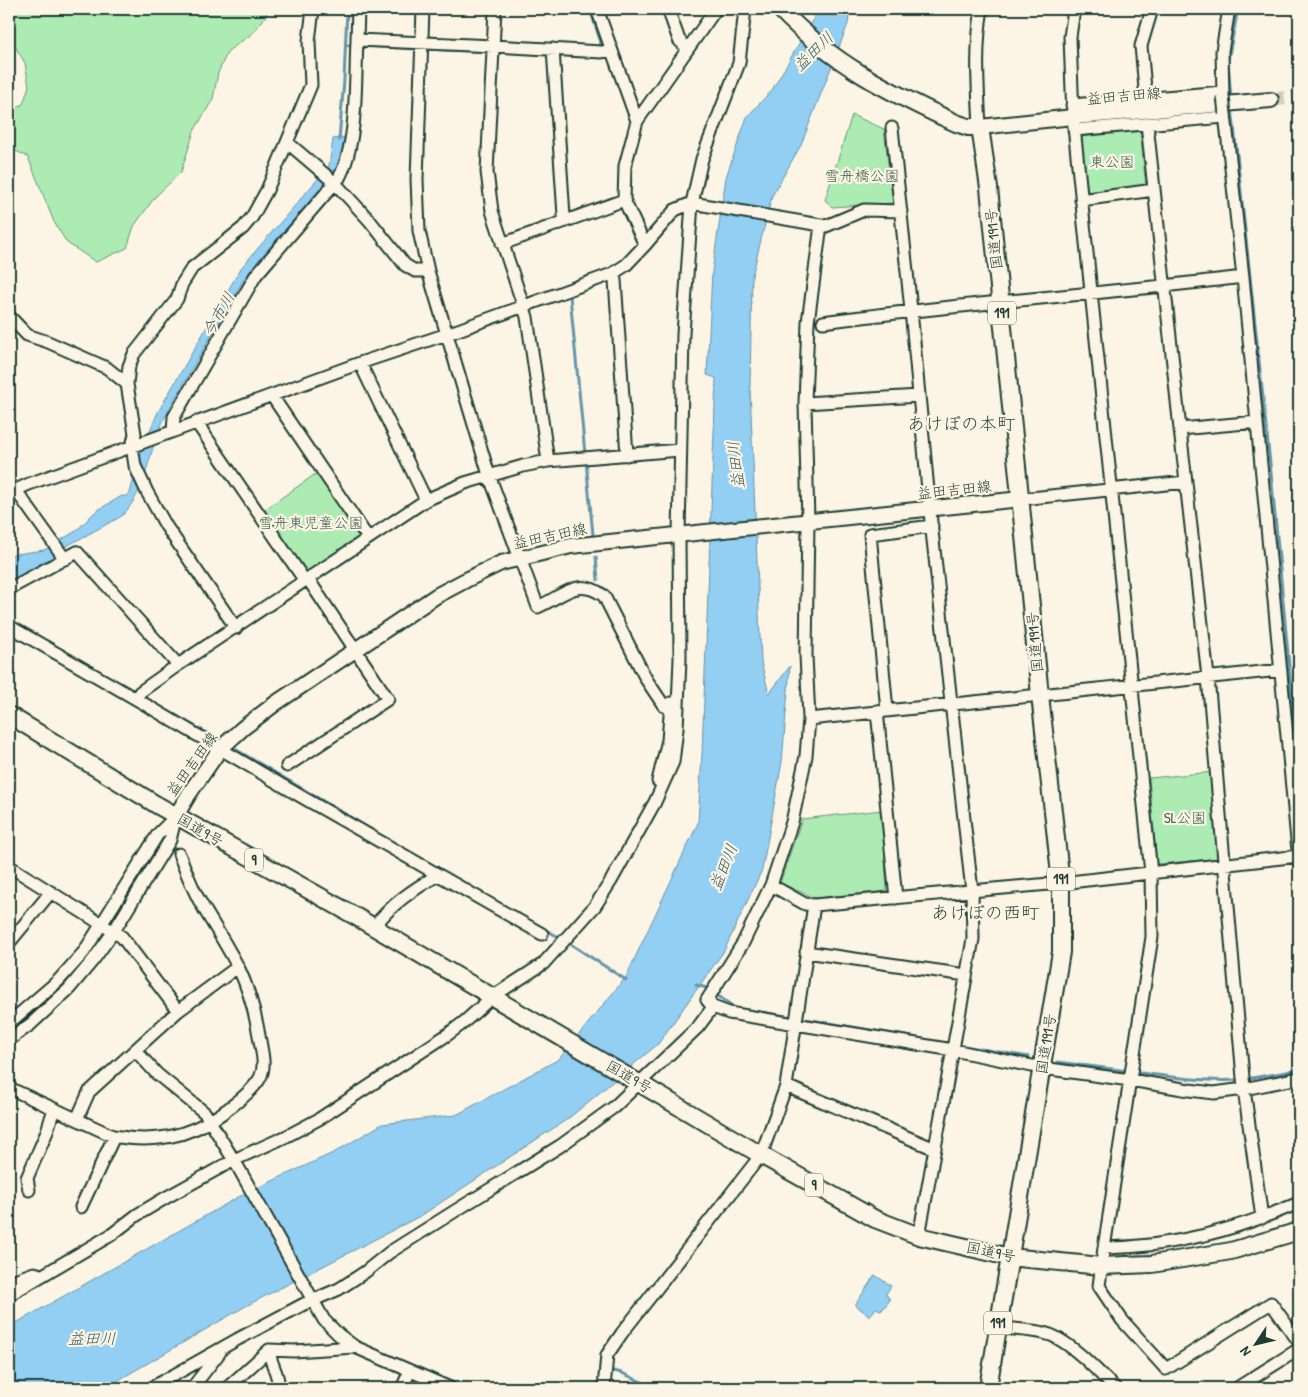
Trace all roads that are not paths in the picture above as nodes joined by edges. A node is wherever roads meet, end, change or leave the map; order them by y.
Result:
1 (313, 9) edge
2 (358, 9) edge
3 (423, 9) edge
4 (495, 9) edge
5 (597, 9) edge
6 (668, 9) edge
7 (716, 9) edge
8 (745, 9) edge
9 (780, 9) edge
10 (982, 9) edge
11 (1074, 9) edge
12 (1152, 9) edge
13 (1229, 9) edge
14 (357, 40) junction
15 (422, 43) junction
16 (494, 46) junction
17 (553, 49) junction
18 (688, 49) junction
19 (611, 50) junction
20 (1223, 94) junction
21 (1146, 99) junction
22 (1271, 100) tunnel mouth
23 (1225, 115) junction
24 (1073, 118) junction
25 (637, 121) junction
26 (1147, 124) junction
27 (980, 127) junction
28 (892, 128) dead end
29 (288, 142) junction
30 (329, 177) junction
31 (1154, 190) junction
32 (624, 200) junction
33 (1081, 200) junction
34 (692, 203) junction
35 (901, 211) junction
36 (566, 221) junction
37 (816, 224) junction
38 (502, 244) junction
39 (646, 245) junction
40 (428, 271) junction
41 (612, 274) junction
42 (1243, 277) junction
43 (1165, 286) junction
44 (1091, 294) junction
45 (1000, 301) junction
46 (524, 306) junction
47 (911, 310) junction
48 (9, 316) edge
49 (823, 322) dead end
50 (447, 334) junction
51 (360, 363) junction
52 (127, 384) junction
53 (272, 396) junction
54 (919, 396) junction
55 (805, 403) junction
56 (196, 422) junction
57 (1257, 422) junction
58 (1180, 430) junction
59 (168, 432) junction
60 (136, 444) junction
61 (680, 450) junction
62 (627, 455) junction
63 (548, 461) junction
64 (488, 475) junction
65 (1186, 482) junction
66 (1111, 490) junction
67 (12, 491) edge
68 (1021, 499) junction
69 (426, 500) junction
70 (930, 509) junction
71 (802, 522) junction
72 (932, 526) junction
73 (682, 535) junction
74 (368, 538) junction
75 (63, 557) junction
76 (520, 558) junction
77 (307, 580) junction
78 (9, 589) edge
79 (9, 626) edge
80 (236, 628) junction
81 (356, 650) junction
82 (680, 659) junction
83 (178, 665) junction
84 (1281, 670) junction
85 (1208, 678) junction
86 (1131, 686) junction
87 (1040, 696) junction
88 (136, 699) junction
89 (952, 703) junction
90 (671, 707) junction
91 (882, 710) junction
92 (9, 715) edge
93 (809, 718) junction
94 (220, 748) junction
95 (287, 766) dead end
96 (655, 802) junction
97 (176, 816) junction
98 (179, 854) dead end
99 (1299, 856) edge
100 (1299, 861) edge
101 (1224, 865) junction
102 (9, 866) edge
103 (1151, 873) junction
104 (438, 875) junction
105 (1061, 882) junction
106 (770, 885) junction
107 (972, 891) junction
108 (51, 892) junction
109 (896, 898) junction
110 (814, 905) junction
111 (102, 924) junction
112 (374, 927) junction
113 (114, 931) junction
114 (542, 934) dead end
115 (9, 943) edge
116 (806, 952) junction
117 (238, 968) junction
118 (966, 975) junction
119 (496, 999) junction
120 (713, 1007) junction
121 (178, 1011) junction
122 (9, 1023) edge
123 (796, 1024) junction
124 (9, 1040) edge
125 (135, 1050) junction
126 (953, 1050) junction
127 (1042, 1068) junction
128 (1299, 1078) edge
129 (1130, 1080) junction
130 (637, 1082) junction
131 (786, 1086) junction
132 (1244, 1089) junction
133 (11, 1092) edge
134 (54, 1109) junction
135 (77, 1119) junction
136 (210, 1122) junction
137 (113, 1136) junction
138 (935, 1149) junction
139 (761, 1155) junction
140 (236, 1163) junction
141 (29, 1190) dead end
142 (1299, 1203) edge
143 (81, 1207) dead end
144 (1262, 1218) junction
145 (1299, 1231) edge
146 (919, 1236) junction
147 (1104, 1248) junction
148 (1009, 1257) junction
149 (1101, 1266) junction
150 (45, 1274) junction
151 (9, 1282) edge
152 (9, 1295) edge
153 (310, 1298) junction
154 (997, 1328) junction
155 (1299, 1342) edge
156 (224, 1347) junction
157 (355, 1347) junction
158 (1299, 1349) edge
159 (269, 1350) junction
160 (410, 1370) junction
161 (151, 1388) edge
162 (192, 1388) edge
163 (227, 1388) edge
164 (278, 1388) edge
165 (402, 1388) edge
166 (450, 1388) edge
167 (604, 1388) edge
168 (988, 1388) edge
169 (1115, 1388) edge
170 (1237, 1388) edge

1 - 29 street
2 - 14 street
3 - 15 street
4 - 16 street
5 - 19 street
6 - 18 street
7 - 18 street
8 - 34 street
9 - 27 highway
10 - 27 street
11 - 24 street
12 - 21 street
13 - 20 street
14 - 15 street
14 - 30 street
15 - 16 street
15 - 40 street
16 - 17 street
16 - 38 street
17 - 19 street
17 - 36 street
18 - 25 street
19 - 25 street
20 - 21 street
20 - 23 street, bridge
21 - 24 street
22 - 24 main road, 益田吉田線
23 - 26 street
23 - 42 street
24 - 26 street
24 - 27 main road, 益田吉田線
24 - 33 street
25 - 32 street
26 - 31 street
27 - 45 highway, 国道191号 / 191
28 - 35 street
29 - 30 street
29 - 52 street
30 - 40 street
30 - 59 street
31 - 33 street
31 - 43 street
32 - 36 street
32 - 39 street
33 - 44 street
34 - 37 street
34 - 39 street
34 - 61 street
35 - 37 street
35 - 47 street
36 - 38 street
37 - 55 street
38 - 46 street
39 - 41 street
40 - 50 street
41 - 46 street
41 - 62 street
42 - 43 street
42 - 57 street
43 - 44 street
43 - 58 street
44 - 45 street
44 - 66 street
45 - 47 street
45 - 68 highway, 国道191号 / 191
46 - 50 street
46 - 63 street
47 - 49 street
47 - 54 street
48 - 52 street
50 - 51 street
50 - 64 street
51 - 53 street
51 - 69 street
52 - 60 street
53 - 56 street
53 - 74 street
54 - 55 street
54 - 70 street
55 - 71 street
56 - 59 street
56 - 77 street
57 - 58 street
57 - 84 street
58 - 65 street
59 - 60 street
60 - 67 street
60 - 80 street
61 - 62 street
61 - 73 street
62 - 63 street
63 - 64 street
64 - 69 street
64 - 76 street
65 - 66 street
65 - 85 street
66 - 68 street
66 - 86 street
67 - 75 street
68 - 70 main road, 益田吉田線
68 - 87 highway, 国道191号 / 191
69 - 74 street
70 - 71 main road, 益田吉田線
70 - 72 street
71 - 73 main road, 益田吉田線
71 - 93 street
72 - 89 street
72 - 91 street
73 - 76 main road, 益田吉田線
73 - 82 street
74 - 77 street
75 - 78 street
75 - 83 street
76 - 81 main road, 益田吉田線
76 - 90 street
77 - 80 street
77 - 81 street
79 - 88 street
80 - 83 street
81 - 94 main road, 益田吉田線
81 - 95 street
82 - 90 street
82 - 96 street
83 - 88 street
84 - 85 street
84 - 99 street
85 - 86 street
85 - 101 street
86 - 87 street
86 - 103 street
87 - 89 street
87 - 105 highway, 国道191号 / 191
88 - 94 street
89 - 91 street
89 - 107 street
90 - 96 street
91 - 93 street
91 - 109 street
92 - 97 highway, 国道9号 / 9
93 - 106 street
94 - 97 main road, 益田吉田線
94 - 104 street
96 - 119 street
97 - 111 street
97 - 112 highway, 国道9号 / 9
97 - 113 street
98 - 117 street
99 - 100 street
99 - 101 street
101 - 103 street
101 - 132 street
102 - 108 street
103 - 105 street
103 - 129 street
104 - 112 street
104 - 114 street
105 - 107 street
105 - 127 highway, 国道191号 / 191
106 - 110 street
106 - 120 street
107 - 109 street
107 - 118 street
108 - 111 street
108 - 115 street
109 - 110 street
110 - 116 street
111 - 113 street
111 - 122 street
112 - 119 highway, 国道9号 / 9
113 - 121 street
113 - 124 street
116 - 118 street
116 - 123 street
117 - 121 street
117 - 136 street
118 - 126 street
119 - 130 highway, 国道9号 / 9
119 - 140 street
120 - 123 street
120 - 130 street
121 - 125 street
123 - 126 street
123 - 131 street
125 - 135 street
125 - 136 street
126 - 127 street
126 - 138 street
127 - 129 street
127 - 148 highway, 国道191号 / 191
128 - 132 street
129 - 132 street
129 - 147 street
130 - 139 highway, 国道9号 / 9
130 - 153 street
131 - 138 street
131 - 139 street
132 - 144 street
133 - 134 street
134 - 135 street
134 - 141 street
135 - 137 street
136 - 137 street
136 - 140 street
137 - 143 street
138 - 146 street
139 - 146 highway, 国道9号 / 9
139 - 167 street
140 - 150 street
140 - 153 street
142 - 144 street
144 - 147 street
145 - 149 highway, 国道9号 / 9
146 - 148 highway, 国道9号 / 9
147 - 149 street
148 - 149 highway, 国道9号 / 9
148 - 154 highway, 国道191号 / 191
149 - 155 street
150 - 151 street
150 - 152 street
153 - 156 street
153 - 157 street
154 - 168 highway, 国道191号 / 191
154 - 169 street
156 - 161 street
156 - 162 street
157 - 159 street
157 - 160 street
158 - 170 street
159 - 163 street
159 - 164 street
160 - 165 street
160 - 166 street

